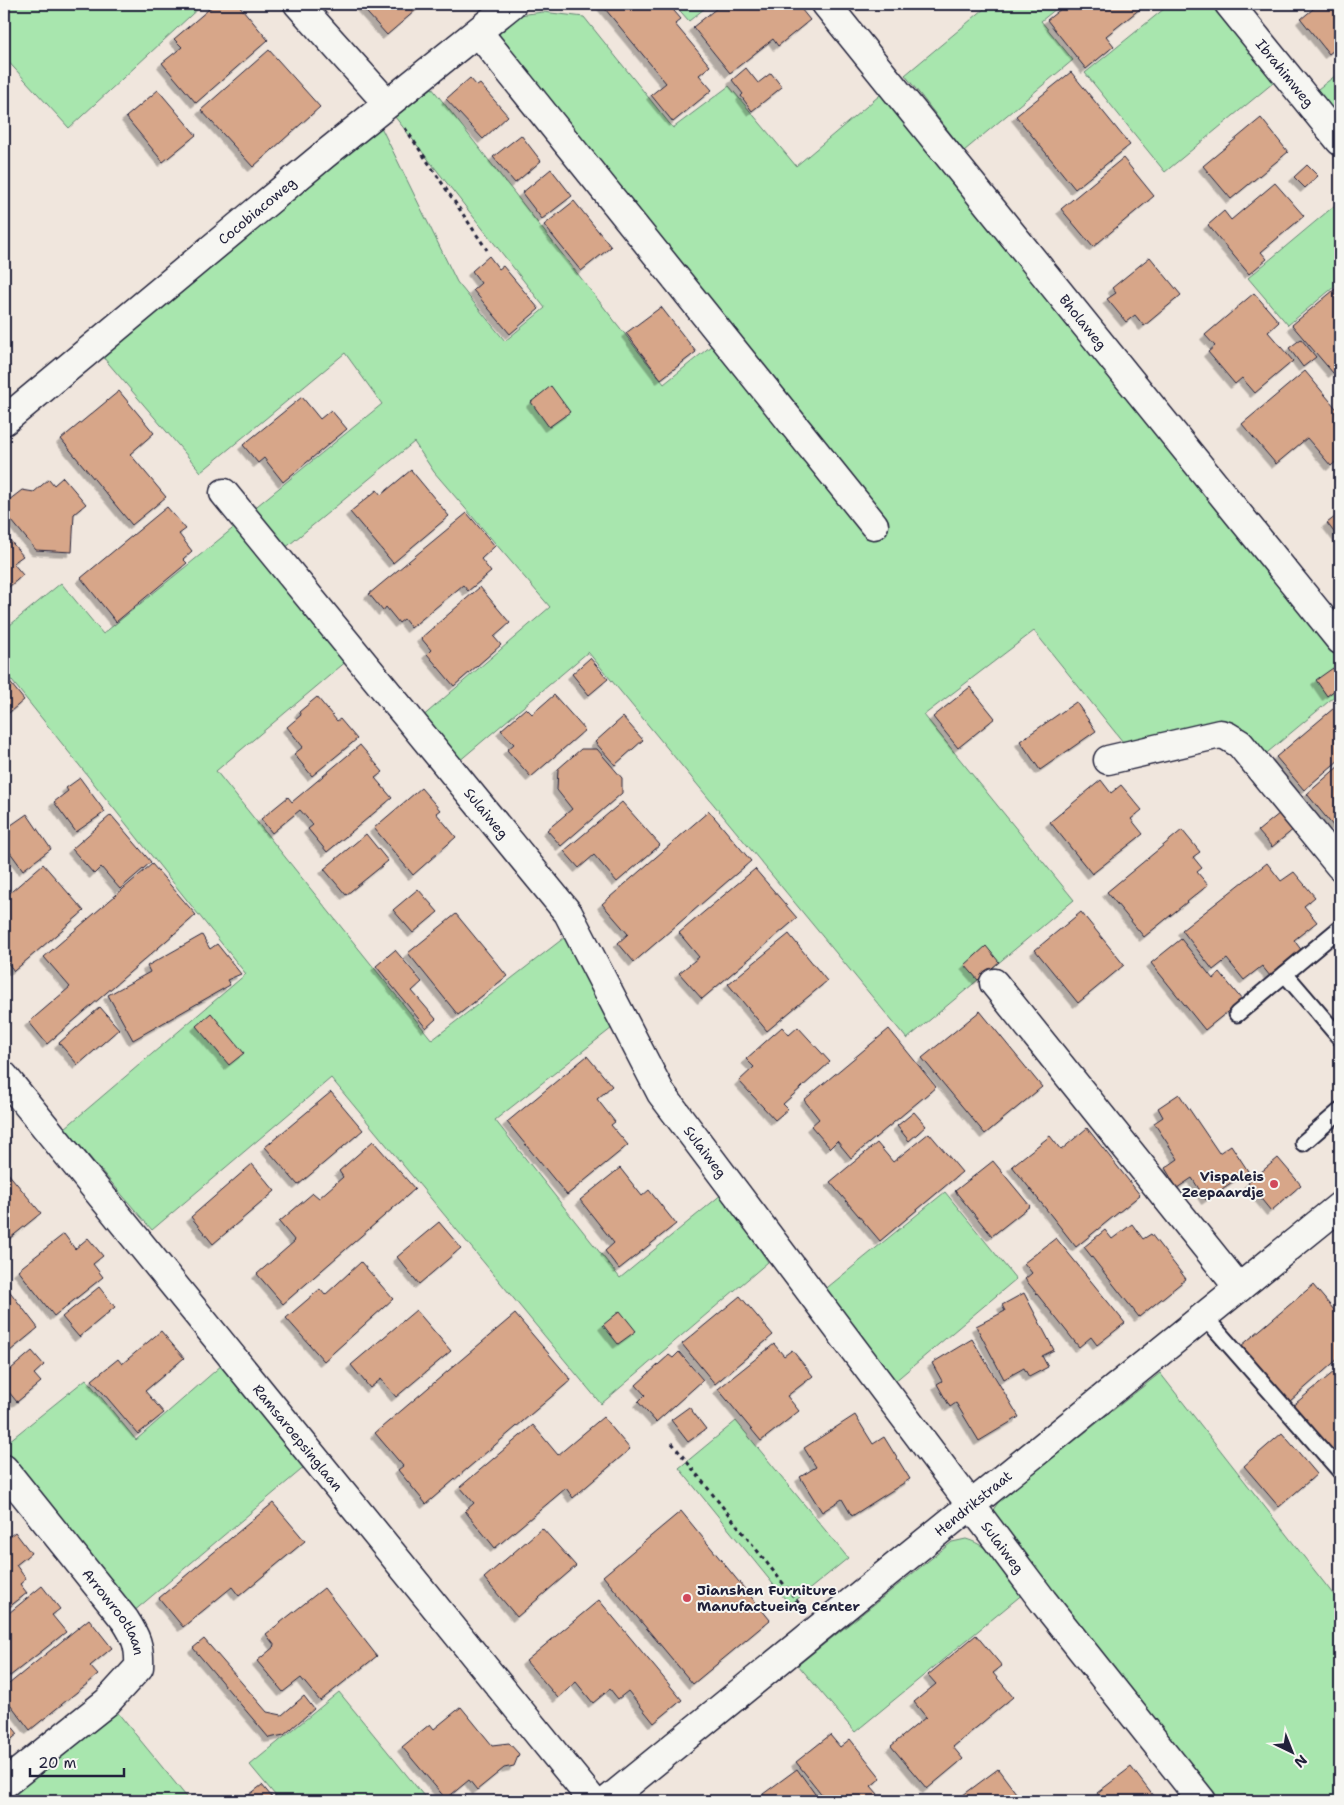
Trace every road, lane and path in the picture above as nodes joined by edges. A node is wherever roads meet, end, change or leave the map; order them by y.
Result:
1 (298, 4) edge
2 (512, 4) edge
3 (826, 4) edge
4 (1229, 4) edge
5 (478, 32) junction
6 (387, 103) junction
7 (1340, 141) edge
8 (487, 250) dead end
9 (4, 421) edge
10 (224, 493) dead end
11 (874, 525) dead end
12 (1340, 640) edge
13 (1108, 760) dead end
14 (1340, 866) edge
15 (1340, 928) edge
16 (1285, 974) junction
17 (994, 983) dead end
18 (1237, 1014) dead end
19 (1340, 1038) edge
20 (4, 1076) edge
21 (1340, 1111) edge
22 (1303, 1143) dead end
23 (1340, 1206) edge
24 (1239, 1288) junction
25 (1204, 1316) junction
26 (672, 1444) dead end
27 (4, 1469) edge
28 (1340, 1471) edge
29 (971, 1505) junction
30 (818, 1628) junction
31 (4, 1784) edge
32 (592, 1801) edge
33 (607, 1801) edge
34 (1202, 1801) edge

1 - 6 street
2 - 5 street, Cocobiacoweg
3 - 12 street, Bholaweg
4 - 7 street, Ibrahimweg
5 - 6 street, Cocobiacoweg
5 - 11 street
6 - 8 path
6 - 9 street, Cocobiacoweg
10 - 29 street, Sulaiweg
13 - 14 street
15 - 16 lane
16 - 18 lane
16 - 19 lane
17 - 24 street
20 - 32 street, Ramsaroepsinglaan
21 - 22 lane
23 - 24 street, Hendrikstraat
24 - 25 street, Hendrikstraat
25 - 28 lane
25 - 29 street, Hendrikstraat
26 - 30 path
27 - 31 street, Arrowrootlaan
29 - 30 street, Hendrikstraat
29 - 34 street, Sulaiweg
30 - 33 street, Hendrikstraat

